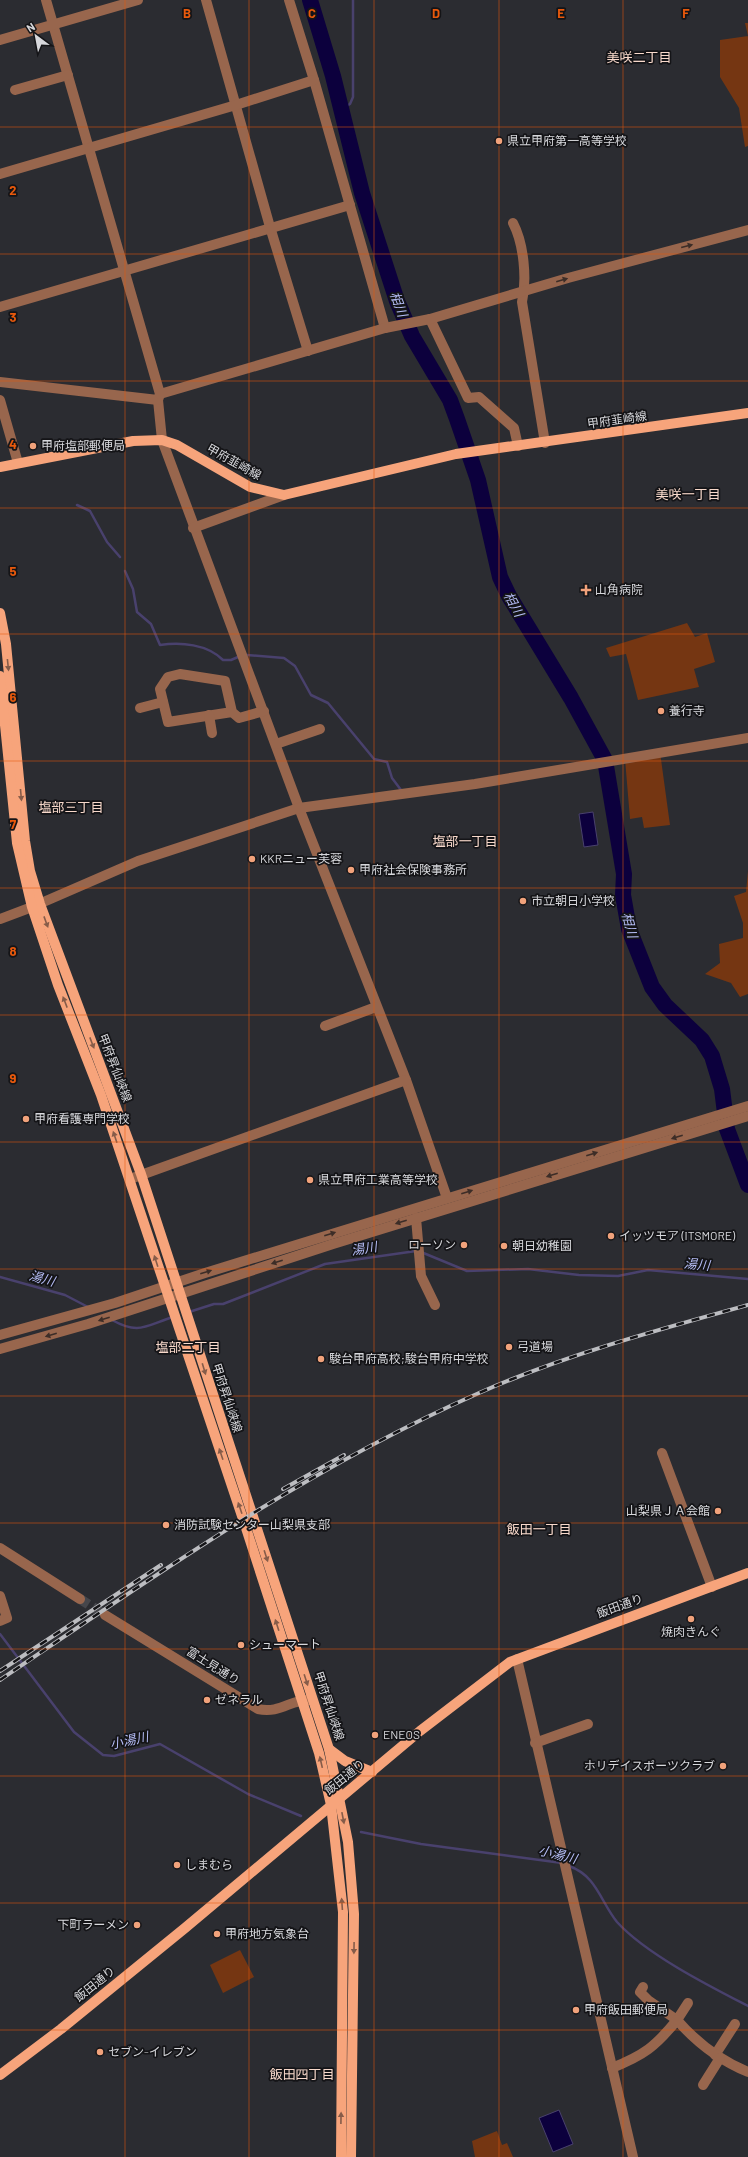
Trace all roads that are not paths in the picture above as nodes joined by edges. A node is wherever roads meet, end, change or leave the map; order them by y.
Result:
1 (46, 0) edge
2 (138, 0) edge
3 (206, 0) edge
4 (289, 0) edge
5 (53, 25) junction
6 (0, 40) edge
7 (68, 75) junction
8 (314, 80) junction
9 (15, 90) dead end
10 (236, 105) junction
11 (89, 148) junction
12 (0, 174) edge
13 (350, 204) junction
14 (513, 223) dead end
15 (270, 228) junction
16 (748, 230) edge
17 (124, 271) junction
18 (524, 291) junction
19 (0, 307) edge
20 (430, 320) junction
21 (386, 328) junction
22 (308, 351) junction
23 (0, 382) edge
24 (159, 397) junction
25 (0, 400) edge
26 (748, 414) edge
27 (162, 440) junction
28 (545, 443) junction
29 (518, 446) junction
30 (18, 463) junction
31 (0, 467) edge
32 (284, 495) junction
33 (193, 528) junction
34 (0, 613) edge
35 (0, 676) edge
36 (163, 702) junction
37 (140, 708) dead end
38 (264, 711) junction
39 (232, 712) junction
40 (209, 715) junction
41 (320, 729) dead end
42 (212, 733) dead end
43 (748, 738) edge
44 (276, 744) junction
45 (299, 808) junction
46 (36, 906) junction
47 (0, 919) edge
48 (376, 1007) junction
49 (325, 1026) dead end
50 (406, 1080) junction
51 (744, 1113) edge
52 (713, 1122) junction
53 (141, 1174) junction
54 (130, 1179) junction
55 (447, 1198) junction
56 (416, 1218) junction
57 (176, 1282) junction
58 (164, 1286) junction
59 (180, 1293) junction
60 (168, 1298) junction
61 (435, 1305) dead end
62 (0, 1335) edge
63 (0, 1349) edge
64 (662, 1453) dead end
65 (0, 1548) edge
66 (748, 1573) edge
67 (712, 1586) junction
68 (0, 1596) edge
69 (80, 1599) tunnel mouth
70 (105, 1615) tunnel mouth
71 (0, 1621) edge
72 (517, 1658) junction
73 (302, 1700) junction
74 (313, 1700) junction
75 (588, 1724) dead end
76 (535, 1744) junction
77 (329, 1749) junction
78 (372, 1772) junction
79 (340, 1798) junction
80 (331, 1805) junction
81 (643, 1987) dead end
82 (688, 2003) dead end
83 (677, 2020) junction
84 (735, 2024) dead end
85 (717, 2056) junction
86 (612, 2068) junction
87 (748, 2072) edge
88 (0, 2075) edge
89 (704, 2085) dead end
90 (341, 2157) edge
91 (351, 2157) edge
92 (633, 2157) edge

1 - 5 street
2 - 5 street
3 - 10 street
4 - 8 street
5 - 6 street
5 - 7 street
7 - 9 street
7 - 11 street
8 - 10 street
8 - 13 street
10 - 11 street
10 - 15 street
11 - 12 street
11 - 17 street
13 - 15 street
13 - 21 street
14 - 18 street
15 - 17 street
15 - 22 street
18 -> 16 street
17 - 19 street
17 - 24 street
18 - 20 street
18 - 28 street
20 - 21 street
20 - 29 street
21 - 22 street
22 - 24 street
23 - 24 street
24 - 27 street
25 - 30 street
26 - 28 main road, 甲府韮崎線
27 - 30 main road, 甲府韮崎線
27 - 32 main road, 甲府韮崎線
27 - 33 street
28 - 29 main road, 甲府韮崎線
29 - 32 main road, 甲府韮崎線
30 - 31 main road, 甲府韮崎線
32 - 33 street
33 - 38 street
34 -> 46 main road, 甲府昇仙峡線
35 - 46 main road, 甲府昇仙峡線
36 - 37 street
36 - 39 street
36 - 40 street
38 - 39 street
38 - 44 street
39 - 40 street
40 - 42 street
41 - 44 street
43 - 45 street
44 - 45 street
45 - 46 street
45 - 48 street
46 - 47 street
46 -> 53 main road, 甲府昇仙峡線
54 -> 46 main road, 甲府昇仙峡線
48 - 49 street
48 - 50 street
50 - 53 street
50 - 55 street
51 - 52 street
55 -> 52 street
52 -> 56 street
53 - 54 street
53 - 57 main road, 甲府昇仙峡線
58 -> 54 main road, 甲府昇仙峡線
57 -> 55 street
56 -> 59 street
56 - 61 street
57 - 58 street
57 - 59 main road, 甲府昇仙峡線
58 - 60 main road, 甲府昇仙峡線
58 - 62 street
59 - 60 street
59 -> 74 main road, 甲府昇仙峡線
60 -> 63 street
73 -> 60 main road, 甲府昇仙峡線
64 - 67 street
65 - 69 street
66 - 67 main road, 飯田通り
67 - 72 main road, 飯田通り
68 - 71 street
70 - 73 street, 富士見通り
72 - 76 street
72 - 78 main road, 飯田通り
73 - 74 street, 富士見通り
80 -> 73 main road, 甲府昇仙峡線
74 - 77 main road, 甲府昇仙峡線
75 - 76 street
76 - 86 street
77 - 78 main road
77 - 79 main road, 甲府昇仙峡線
78 - 79 main road, 飯田通り
79 - 80 main road, 飯田通り
79 -> 91 main road, 甲府昇仙峡線
80 - 88 main road, 飯田通り
90 -> 80 main road, 甲府昇仙峡線
81 - 83 street
82 - 83 street
83 - 85 street
83 - 86 street
84 - 85 street
85 - 87 street
85 - 89 street
86 - 92 street

